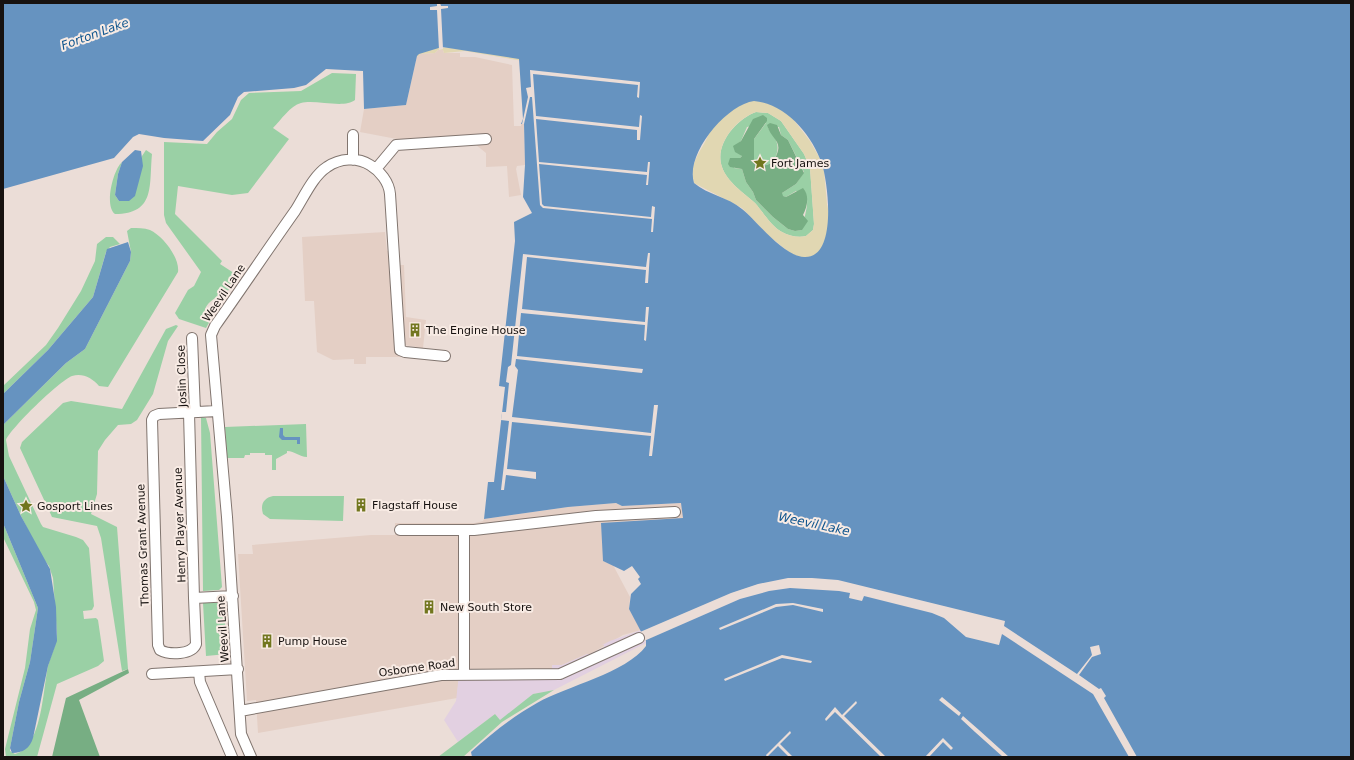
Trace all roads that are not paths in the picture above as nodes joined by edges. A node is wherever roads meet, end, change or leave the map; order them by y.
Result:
1 (353, 135) dead end
2 (486, 139) dead end
3 (353, 160) junction
4 (376, 169) junction
5 (192, 338) dead end
6 (445, 356) dead end
7 (217, 411) junction
8 (192, 413) junction
9 (675, 512) dead end
10 (400, 530) dead end
11 (464, 530) junction
12 (233, 596) junction
13 (194, 598) junction
14 (639, 638) dead end
15 (238, 669) junction
16 (199, 672) junction
17 (152, 674) dead end
18 (464, 674) junction
19 (240, 711) junction
20 (232, 757) edge
21 (250, 757) edge

1 - 3 street
2 - 4 street
3 - 4 street
3 - 7 street, Weevil Lane
4 - 6 street
5 - 8 street, Joslin Close
7 - 8 street, Thomas Grant Avenue
7 - 12 street, Weevil Lane
8 - 13 street, Henry Player Avenue
8 - 13 street, Thomas Grant Avenue
9 - 11 street
10 - 11 street
11 - 18 street
12 - 13 street
12 - 15 street, Weevil Lane
14 - 18 street, Osborne Road
15 - 16 street
15 - 19 street, Weevil Lane
16 - 17 street
16 - 20 street
18 - 19 street, Osborne Road
19 - 21 street, Weevil Lane

